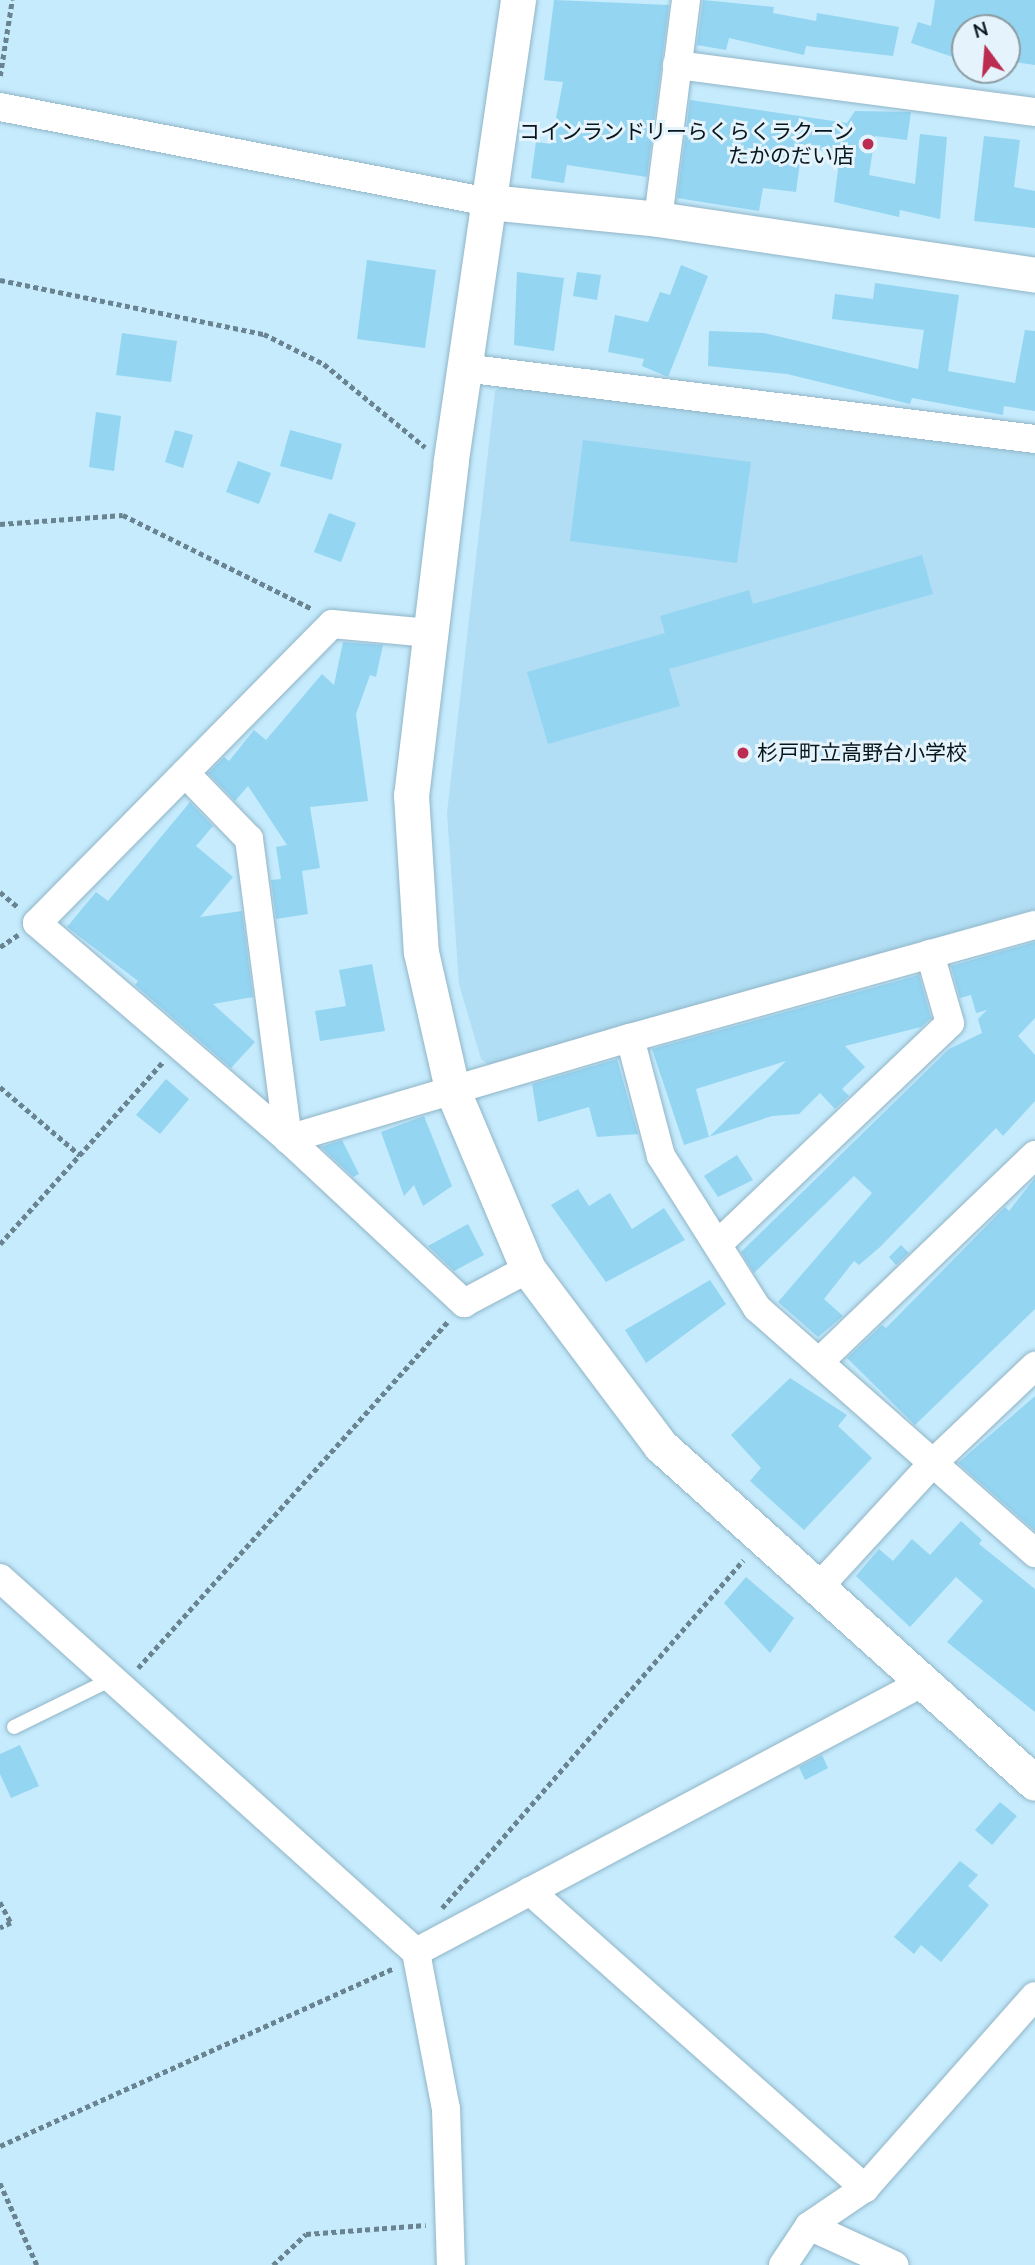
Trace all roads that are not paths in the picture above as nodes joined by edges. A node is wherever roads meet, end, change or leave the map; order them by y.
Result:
1 (518, 0) edge
2 (686, 0) edge
3 (677, 65) junction
4 (0, 107) edge
5 (1035, 112) edge
6 (489, 202) junction
7 (658, 219) junction
8 (1035, 275) edge
9 (464, 368) junction
10 (1035, 439) edge
11 (429, 633) junction
12 (185, 773) junction
13 (1035, 925) edge
14 (930, 954) junction
15 (630, 1038) junction
16 (452, 1089) junction
17 (288, 1139) junction
18 (1035, 1155) edge
19 (718, 1244) junction
20 (528, 1269) junction
21 (819, 1362) junction
22 (1035, 1366) edge
23 (933, 1463) junction
24 (1035, 1553) edge
25 (0, 1578) edge
26 (817, 1589) junction
27 (116, 1683) junction
28 (922, 1683) junction
29 (13, 1727) dead end
30 (1035, 1783) edge
31 (530, 1891) junction
32 (413, 1949) junction
33 (1035, 1996) edge
34 (865, 2188) junction
35 (809, 2226) junction
36 (451, 2265) edge
37 (783, 2265) edge
38 (894, 2265) edge

1 - 6 street
2 - 3 street
3 - 5 street
3 - 7 street
4 - 6 street
6 - 7 street
6 - 9 street
7 - 8 street
9 - 10 street
9 - 11 street
11 - 12 street
11 - 16 street
12 - 17 street
12 - 17 street
13 - 14 street
14 - 15 street
14 - 19 street
15 - 16 street
15 - 19 street
16 - 17 street
16 - 20 street
17 - 20 street
18 - 21 street
19 - 21 street
20 - 26 street
21 - 23 street
22 - 23 street
23 - 24 street
23 - 26 street
25 - 27 street
26 - 28 street
27 - 29 lane
27 - 32 street
28 - 30 street
28 - 31 street
31 - 32 street
31 - 34 street
32 - 36 street
33 - 34 street
34 - 35 street
35 - 37 street
35 - 38 street

